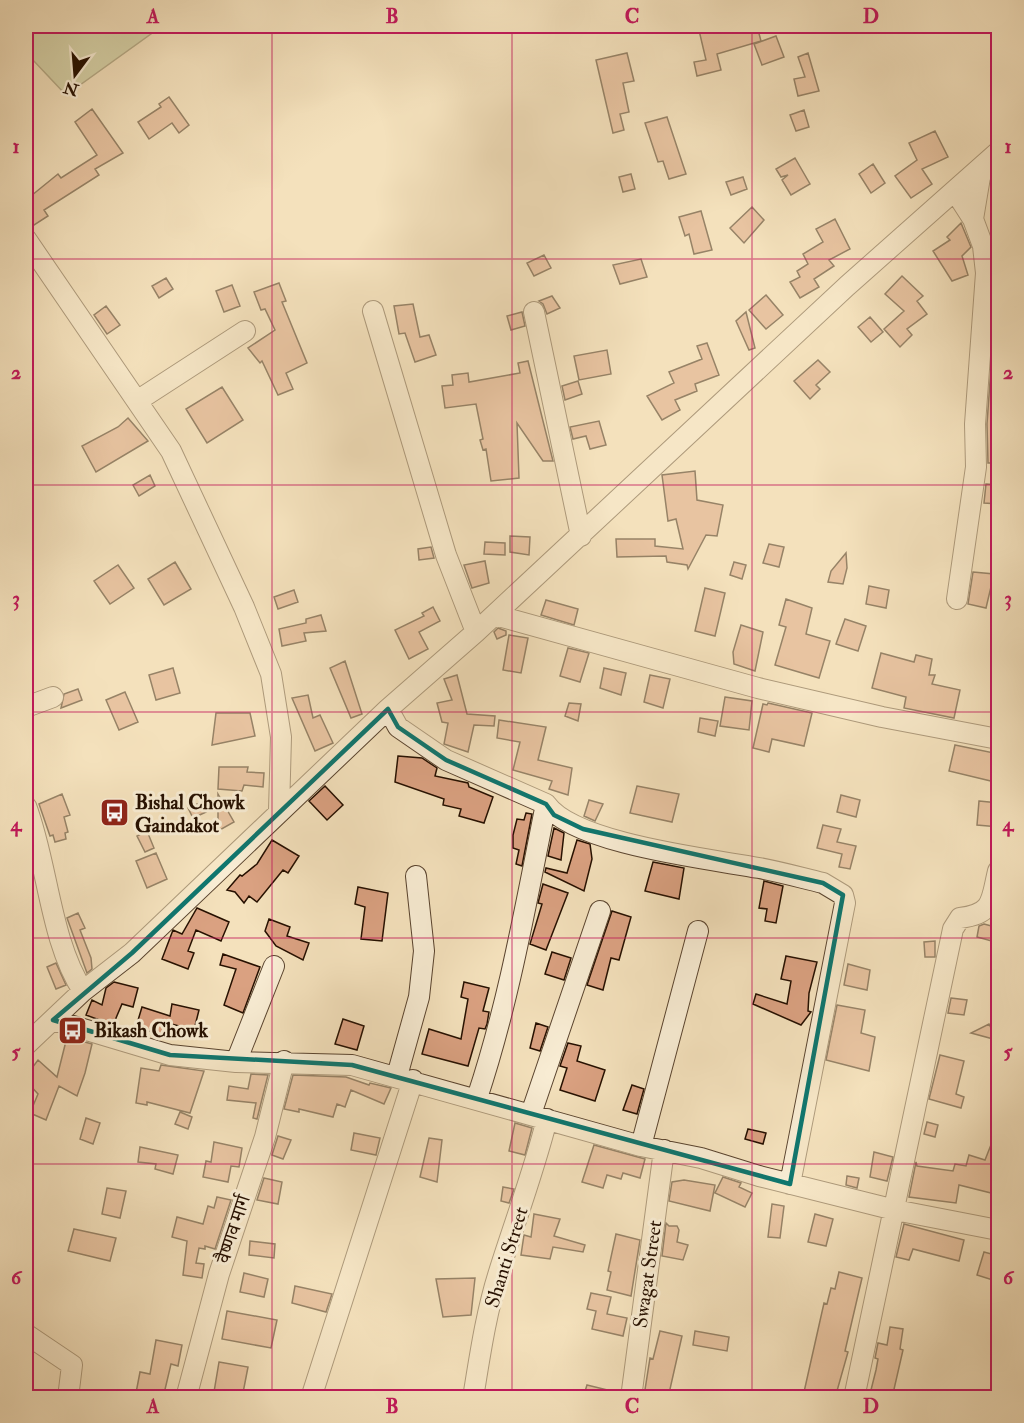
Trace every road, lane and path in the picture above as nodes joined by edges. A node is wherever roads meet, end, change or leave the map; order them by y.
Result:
1 (993, 157) edge
2 (955, 191) junction
3 (973, 219) junction
4 (26, 239) edge
5 (374, 311) dead end
6 (534, 312) dead end
7 (245, 332) dead end
8 (137, 401) junction
9 (581, 536) junction
10 (957, 599) dead end
11 (495, 615) junction
12 (476, 632) junction
13 (53, 698) dead end
14 (26, 707) edge
15 (388, 709) junction
16 (999, 739) edge
17 (546, 804) junction
18 (26, 806) edge
19 (279, 811) junction
20 (999, 870) edge
21 (416, 876) dead end
22 (600, 910) dead end
23 (698, 931) dead end
24 (274, 966) dead end
25 (83, 990) junction
26 (53, 1020) junction
27 (26, 1045) edge
28 (284, 1061) junction
29 (236, 1062) junction
30 (405, 1078) junction
31 (477, 1098) junction
32 (539, 1116) junction
33 (641, 1146) junction
34 (664, 1150) junction
35 (790, 1184) junction
36 (895, 1210) junction
37 (999, 1230) edge
38 (26, 1334) edge
39 (68, 1398) edge
40 (186, 1398) edge
41 (311, 1398) edge
42 (473, 1398) edge
43 (631, 1398) edge
44 (854, 1398) edge

1 - 2 street
1 - 3 street
2 - 3 street
2 - 9 street
3 - 10 street
4 - 8 street
5 - 12 street
6 - 9 street
7 - 8 street
8 - 19 street
9 - 11 street
11 - 12 street
11 - 16 street
12 - 15 street
13 - 14 street
15 - 17 street
15 - 19 street
17 - 31 street
17 - 35 street
18 - 25 street
19 - 25 street
20 - 36 street
21 - 30 street
22 - 32 street, Shanti Street
23 - 33 street
24 - 29 street
25 - 26 street
26 - 27 street
26 - 29 street
28 - 29 street
28 - 30 street
28 - 40 street, वैष्णव मार्ग
30 - 31 street
30 - 41 street
31 - 32 street
32 - 33 street
32 - 42 street, Shanti Street
33 - 34 street
34 - 35 street
34 - 43 street, Swagat Street
35 - 36 street
36 - 37 street
36 - 44 street
38 - 39 street

